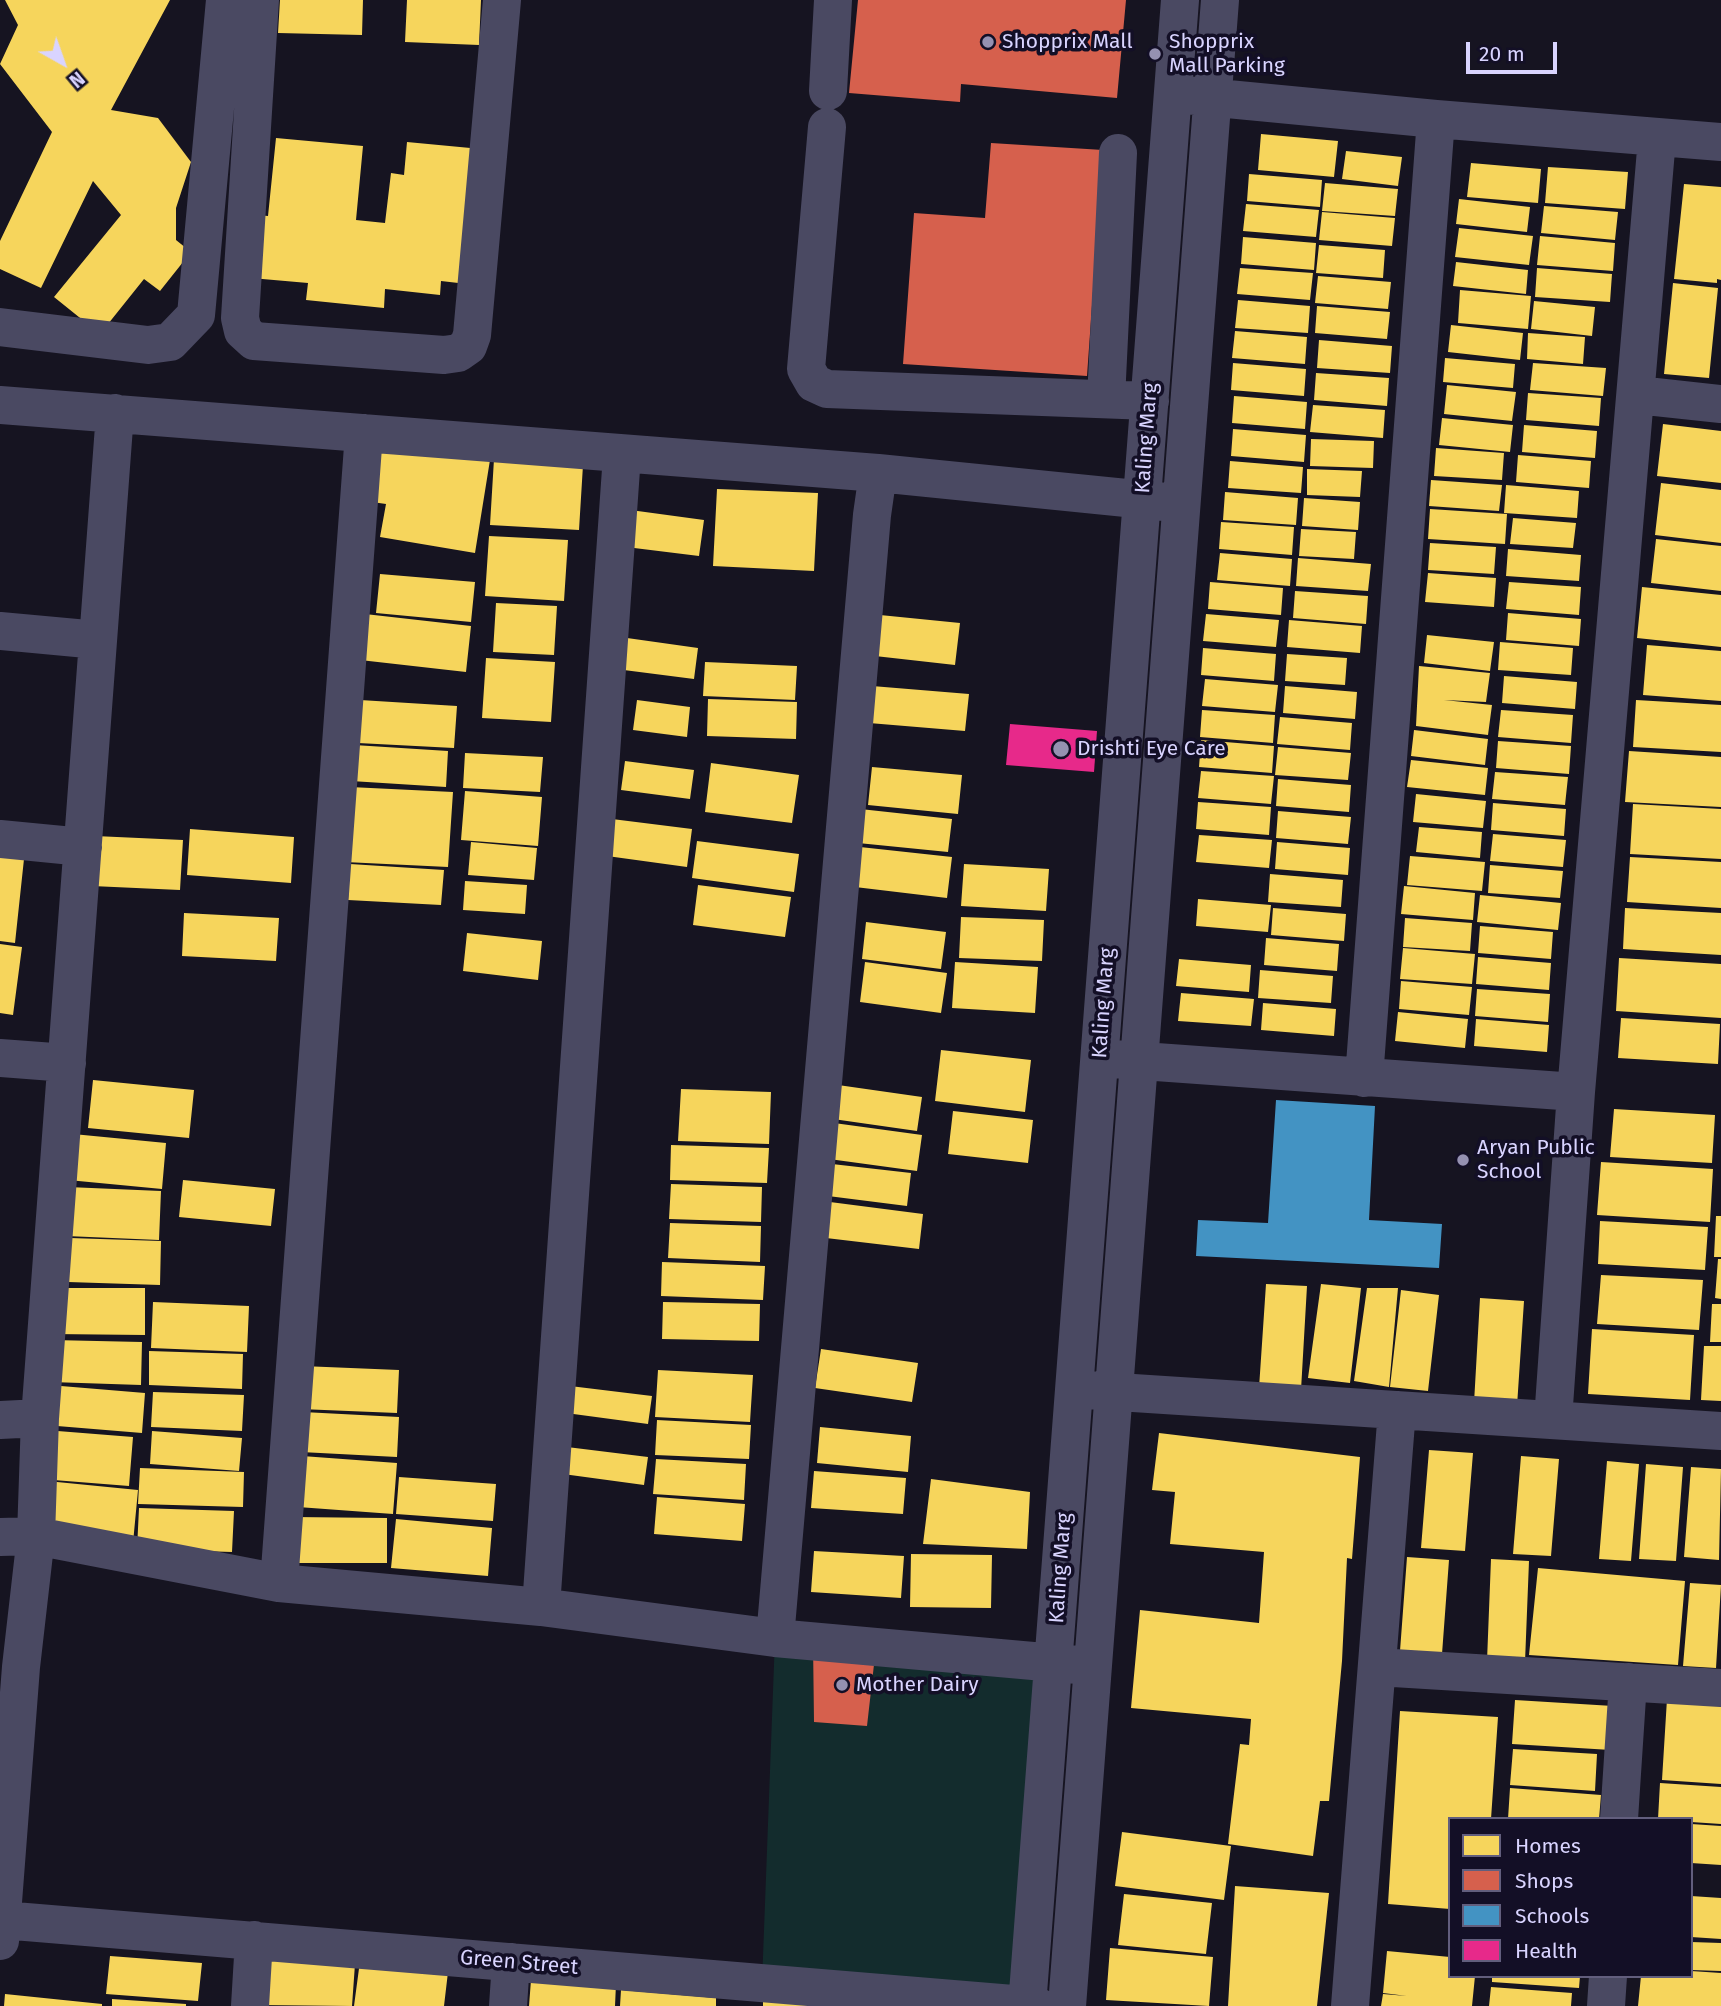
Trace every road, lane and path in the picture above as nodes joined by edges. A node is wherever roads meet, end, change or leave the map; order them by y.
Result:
1 (225, 0) edge
2 (260, 0) edge
3 (502, 0) edge
4 (833, 0) edge
5 (1180, 0) edge
6 (1220, 0) edge
7 (1173, 94) junction
8 (1212, 97) junction
9 (1436, 119) junction
10 (1657, 138) junction
11 (1721, 142) edge
12 (1118, 153) dead end
13 (0, 327) edge
14 (1637, 395) junction
15 (1106, 399) junction
16 (1150, 401) junction
17 (1721, 404) edge
18 (0, 405) edge
19 (115, 413) junction
20 (364, 433) junction
21 (622, 455) junction
22 (878, 473) junction
23 (1142, 499) junction
24 (1181, 503) junction
25 (0, 631) edge
26 (99, 640) junction
27 (0, 839) edge
28 (83, 847) junction
29 (0, 1058) edge
30 (1100, 1058) junction
31 (1139, 1061) junction
32 (66, 1063) junction
33 (1364, 1077) junction
34 (1576, 1092) junction
35 (1074, 1389) junction
36 (1114, 1392) junction
37 (1397, 1410) junction
38 (40, 1418) junction
39 (0, 1420) edge
40 (1553, 1420) junction
41 (1721, 1431) edge
42 (18, 1537) edge
43 (279, 1583) junction
44 (541, 1607) junction
45 (775, 1638) junction
46 (1054, 1663) junction
47 (10, 1667) edge
48 (1093, 1667) junction
49 (1377, 1667) junction
50 (1628, 1682) junction
51 (1721, 1688) edge
52 (1619, 1817) edge
53 (4, 1825) edge
54 (1, 1931) edge
55 (254, 1940) junction
56 (511, 1962) junction
57 (1608, 1978) edge
58 (761, 1995) edge
59 (250, 2006) edge
60 (508, 2006) edge
61 (1027, 2006) edge
62 (1037, 2006) edge
63 (1067, 2006) edge
64 (1350, 2006) edge
65 (1606, 2006) edge

1 - 13 street
2 - 3 street
4 - 15 street
5 - 7 street, Kaling Marg
6 - 8 street, Kaling Marg
7 - 8 street
7 - 16 street, Kaling Marg
8 - 9 street
8 - 24 street, Kaling Marg
9 - 10 street
9 - 33 street
10 - 11 street
10 - 14 street
12 - 15 street
14 - 17 street
14 - 34 street
15 - 16 street
16 - 23 street, Kaling Marg
18 - 19 street
19 - 20 street
19 - 26 street
20 - 21 street
20 - 43 street
21 - 22 street
21 - 44 street
22 - 23 street
22 - 45 street
23 - 24 street
23 - 30 street, Kaling Marg
24 - 31 street, Kaling Marg
25 - 26 street
26 - 28 street
27 - 28 street
28 - 32 street
29 - 32 street
30 - 31 street
30 - 35 street, Kaling Marg
31 - 33 street
31 - 36 street, Kaling Marg
32 - 38 street
33 - 34 street
34 - 40 street
35 - 36 street
35 - 46 street, Kaling Marg
36 - 37 street
36 - 48 street, Kaling Marg
37 - 40 street
37 - 49 street
38 - 39 street
38 - 42 street
40 - 41 street
42 - 43 street
42 - 47 street
43 - 44 street
44 - 45 street
45 - 46 street
46 - 48 street
46 - 61 street, Kaling Marg
47 - 53 street
48 - 63 street, Kaling Marg
49 - 50 street
49 - 64 street
50 - 51 street
50 - 52 street
53 - 54 street
54 - 55 street, Green Street
55 - 56 street, Green Street
55 - 59 street
56 - 58 street, Green Street
56 - 60 street
57 - 65 street
58 - 61 street, Green Street
61 - 62 street, Green Street

